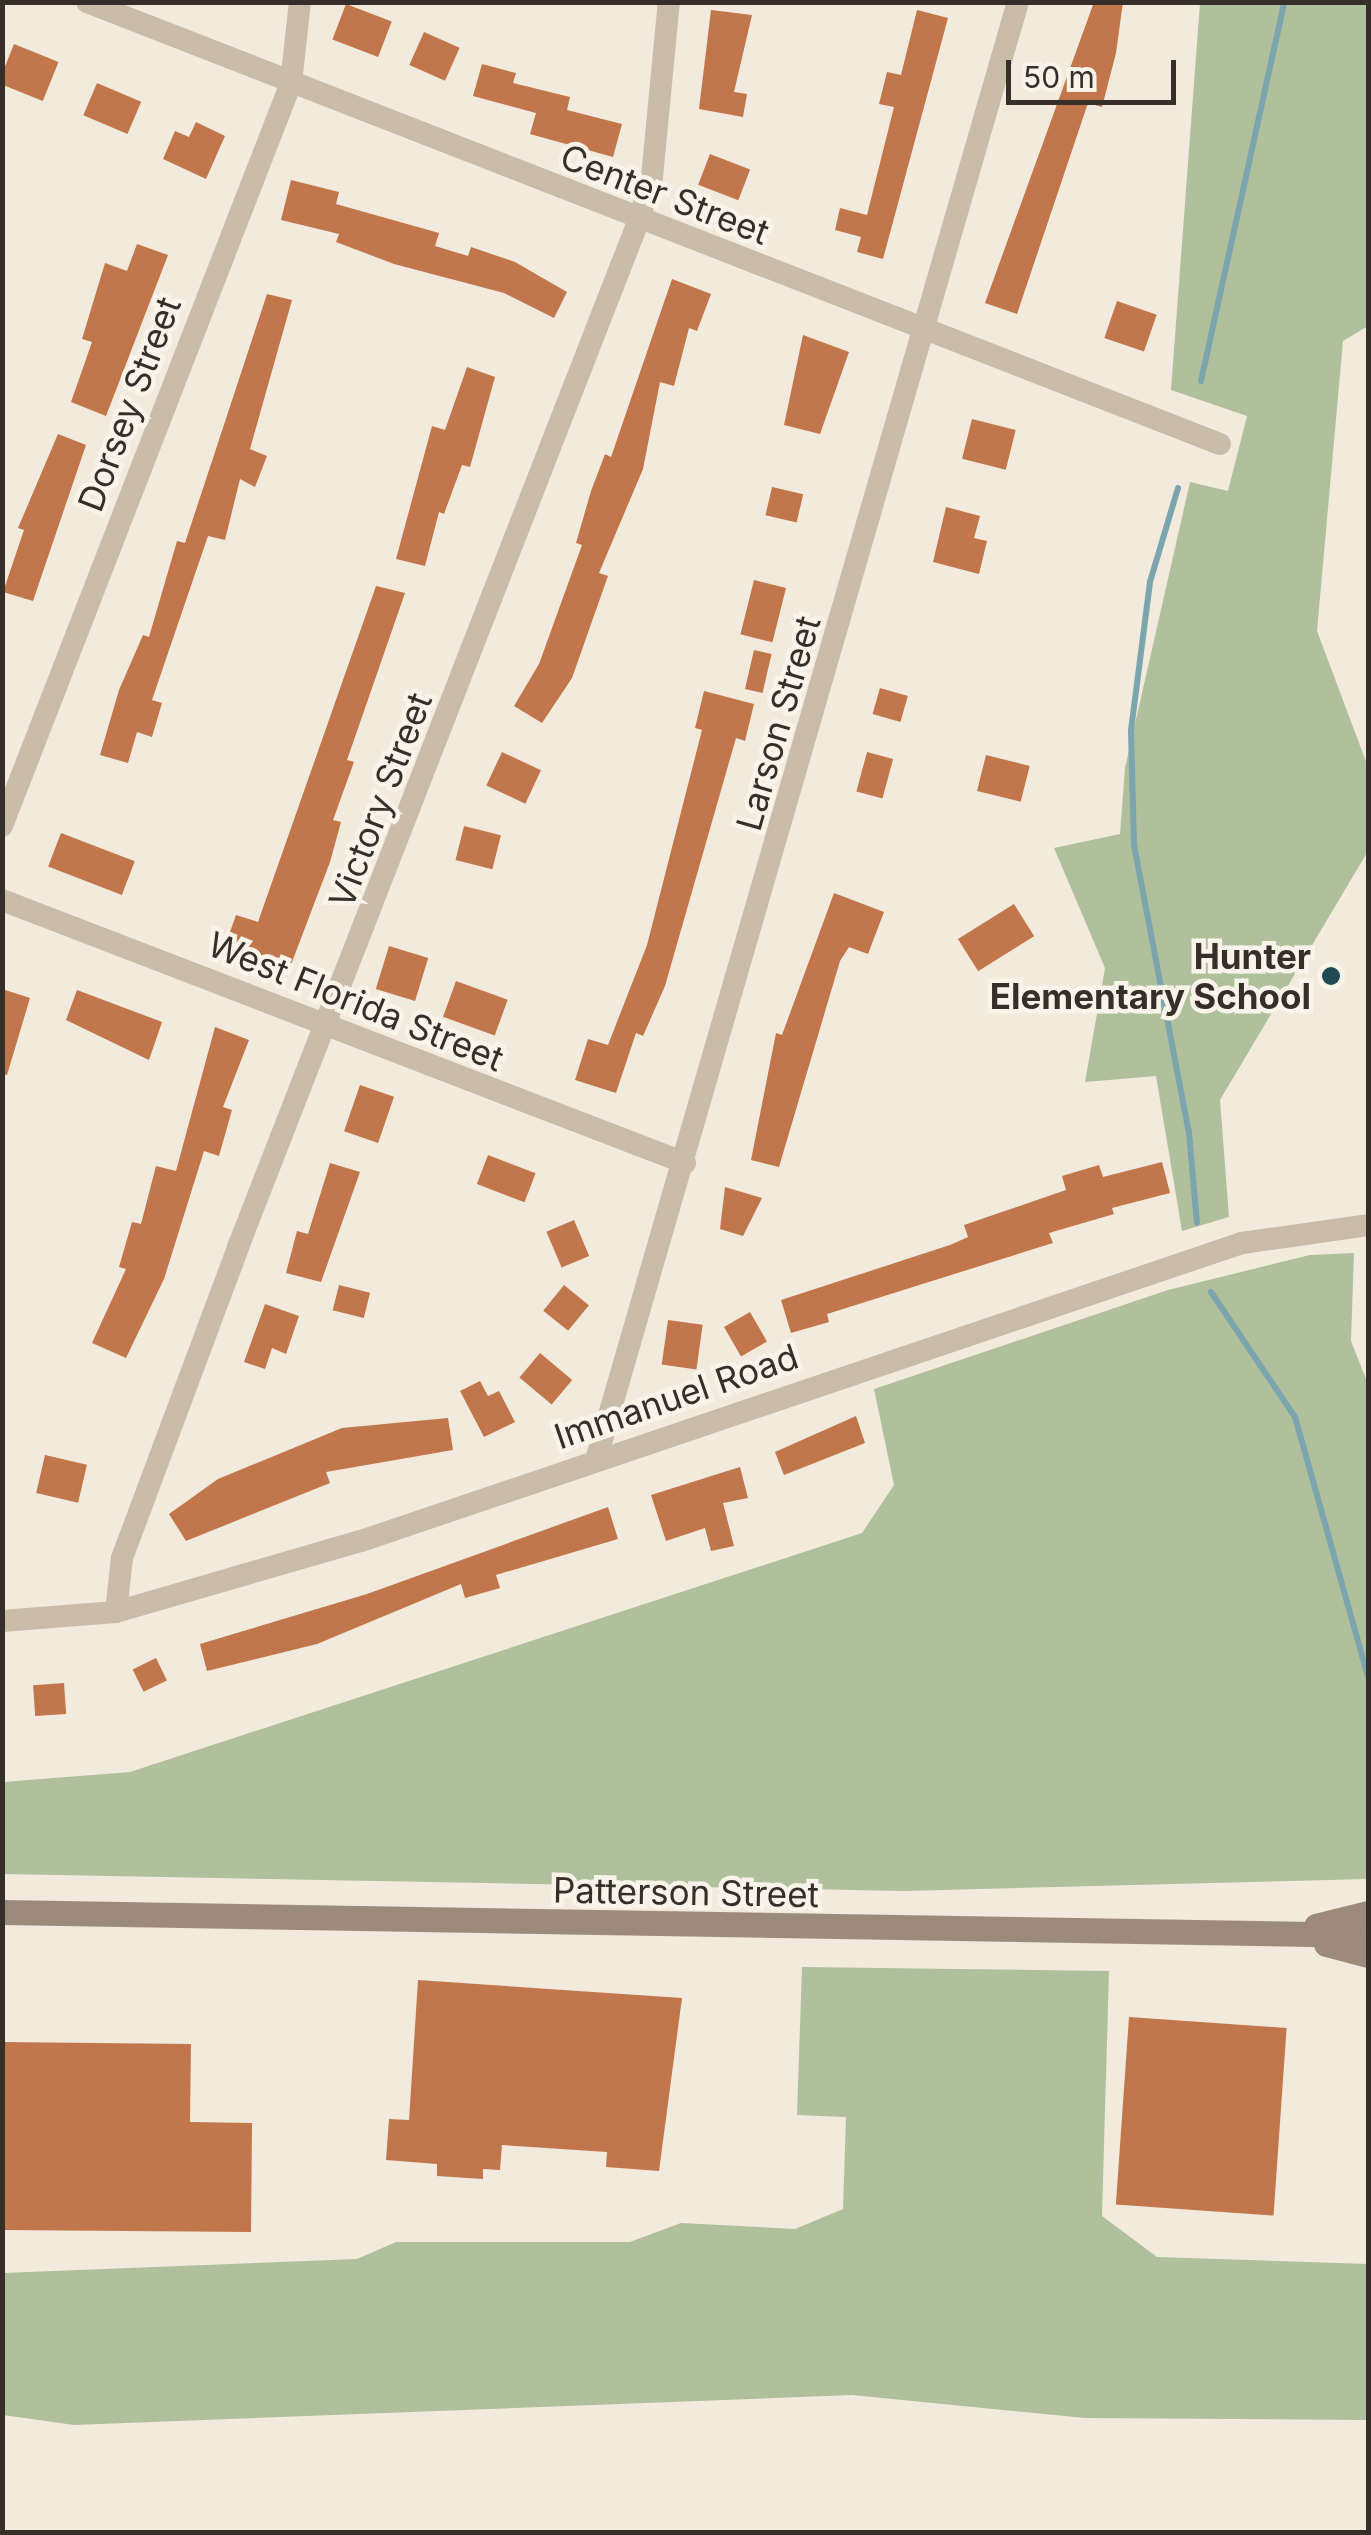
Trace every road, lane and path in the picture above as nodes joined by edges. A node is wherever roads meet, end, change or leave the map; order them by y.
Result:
1 (87, 2) edge
2 (300, 2) edge
3 (668, 2) edge
4 (1018, 2) edge
5 (291, 83) junction
6 (638, 222) junction
7 (928, 334) junction
8 (1220, 444) dead end
9 (2, 826) edge
10 (2, 900) edge
11 (330, 1027) junction
12 (685, 1163) junction
13 (1368, 1225) edge
14 (596, 1460) junction
15 (116, 1612) junction
16 (2, 1622) edge
17 (2, 1912) edge
18 (1368, 1913) edge
19 (1282, 1935) junction
20 (1368, 1935) edge
21 (1368, 1955) edge

1 - 5 street, Center Street
2 - 5 street, Dorsey Street
3 - 6 street, Victory Street
4 - 7 street, Larson Street
5 - 6 street, Center Street
5 - 9 street, Dorsey Street
6 - 7 street, Center Street
6 - 11 street, Victory Street
7 - 8 street, Center Street
7 - 12 street, Larson Street
10 - 11 street, West Florida Street
11 - 12 street, West Florida Street
11 - 15 street, Victory Street
12 - 14 street, Larson Street
13 - 14 street, Immanuel Road
14 - 15 street, Immanuel Road
15 - 16 street, Immanuel Road
17 - 19 main road, Patterson Street
18 - 19 main road
19 - 20 main road, Patterson Street
19 - 21 main road

